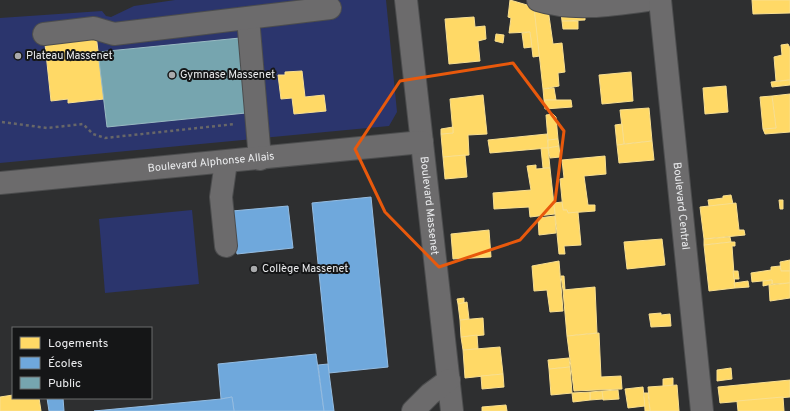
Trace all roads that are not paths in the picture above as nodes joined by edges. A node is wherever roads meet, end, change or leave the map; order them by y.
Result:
1 (406, 0) edge
2 (538, 0) edge
3 (647, 0) edge
4 (660, 0) edge
5 (330, 8) dead end
6 (248, 18) junction
7 (44, 34) dead end
8 (422, 142) junction
9 (260, 158) junction
10 (226, 162) junction
11 (0, 183) edge
12 (226, 246) dead end
13 (449, 380) junction
14 (413, 411) edge
15 (452, 411) edge
16 (702, 411) edge

1 - 8 street, Boulevard Massenet
2 - 3 street
4 - 16 street, Boulevard Central
5 - 6 street
6 - 7 street
6 - 9 street
8 - 9 street, Boulevard Alphonse Allais
8 - 13 street, Boulevard Massenet
9 - 10 street, Boulevard Alphonse Allais
10 - 11 street, Boulevard Alphonse Allais
10 - 12 street
13 - 14 street
13 - 15 street, Boulevard Massenet

